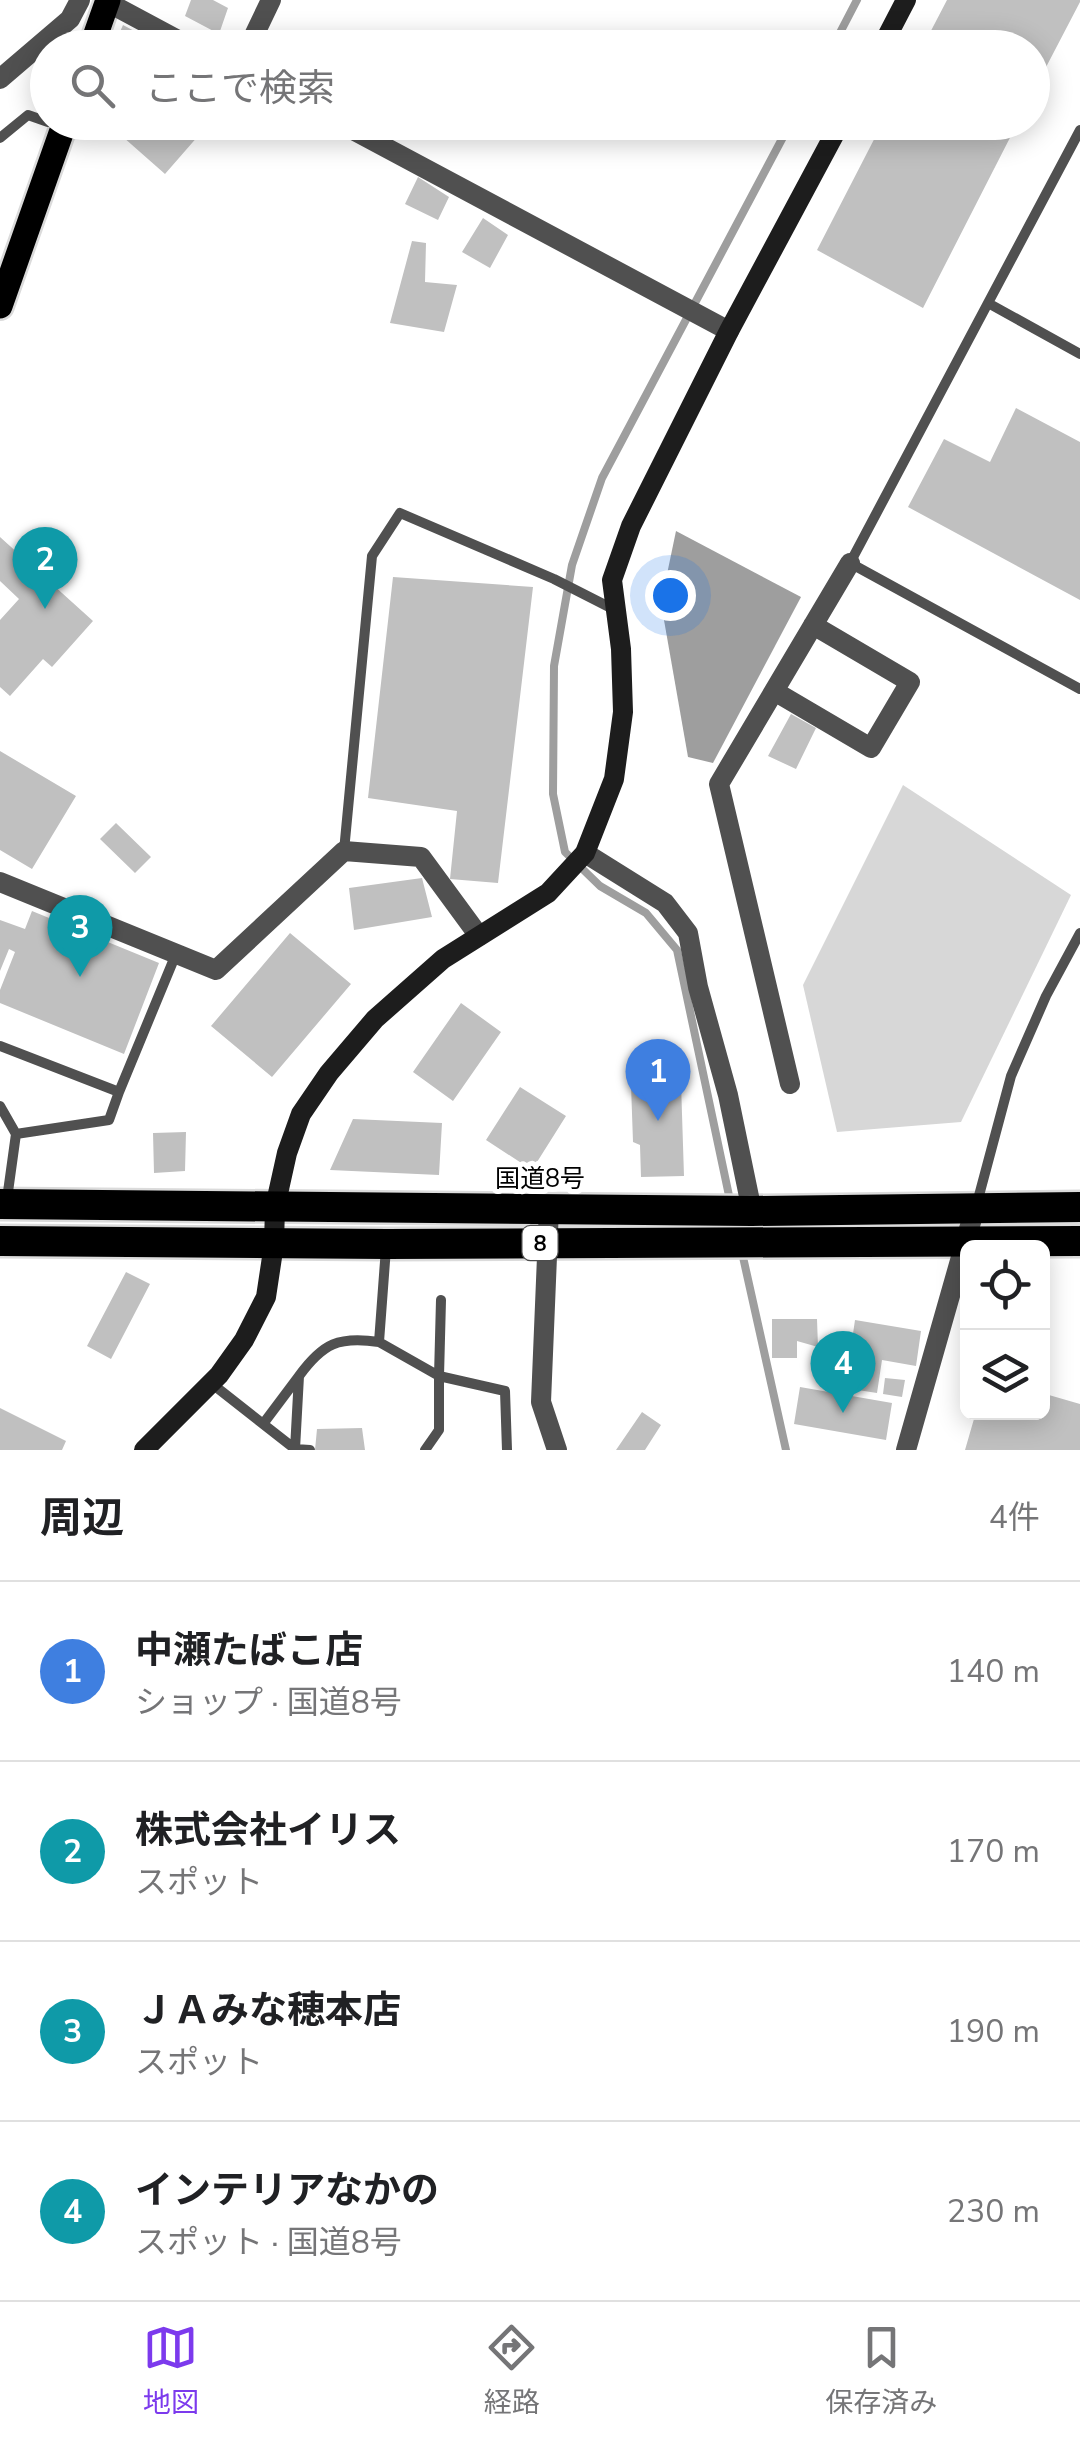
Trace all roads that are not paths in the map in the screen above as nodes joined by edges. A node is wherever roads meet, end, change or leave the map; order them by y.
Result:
1 (80, 0) edge
2 (271, 0) edge
3 (906, 0) edge
4 (108, 1) edge
5 (57, 30) edge
6 (99, 30) edge
7 (160, 30) edge
8 (257, 30) edge
9 (890, 30) edge
10 (30, 53) edge
11 (0, 79) edge
12 (30, 116) edge
13 (1080, 130) edge
14 (0, 138) edge
15 (51, 140) edge
16 (372, 140) edge
17 (831, 140) edge
18 (988, 303) junction
19 (0, 306) edge
20 (730, 331) junction
21 (1080, 354) edge
22 (850, 564) junction
23 (614, 609) junction
24 (813, 625) junction
25 (1080, 689) edge
26 (774, 692) junction
27 (344, 851) junction
28 (585, 854) junction
29 (0, 882) edge
30 (1080, 933) edge
31 (478, 936) junction
32 (176, 954) junction
33 (0, 1046) edge
34 (790, 1084) dead end
35 (119, 1092) junction
36 (0, 1106) edge
37 (16, 1134) junction
38 (3, 1204) edge
39 (275, 1207) junction
40 (1080, 1207) edge
41 (550, 1208) junction
42 (975, 1208) junction
43 (752, 1210) junction
44 (960, 1240) edge
45 (967, 1240) edge
46 (0, 1241) edge
47 (1050, 1241) edge
48 (1080, 1241) edge
49 (548, 1243) junction
50 (274, 1244) junction
51 (387, 1244) junction
52 (960, 1264) edge
53 (441, 1300) dead end
54 (379, 1342) junction
55 (300, 1376) junction
56 (438, 1376) junction
57 (210, 1383) junction
58 (263, 1424) junction
59 (295, 1449) edge
60 (144, 1450) edge
61 (310, 1450) edge
62 (425, 1450) edge
63 (507, 1450) edge
64 (557, 1450) edge
65 (906, 1450) edge

1 - 5 street
2 - 8 street
3 - 9 street
4 - 6 main road
4 - 7 street
10 - 11 street
12 - 14 lane
13 - 18 lane
15 - 19 main road
16 - 20 street
17 - 20 street
18 - 21 lane
18 - 22 lane
20 - 23 street
22 - 24 street
22 - 25 lane
23 - 27 lane
23 - 28 street
24 - 26 street
24 - 26 street
26 - 34 street
27 - 31 street
27 - 32 street
28 - 31 street
28 - 43 street
29 - 32 street
30 - 42 lane
31 - 39 street
32 - 35 lane
33 - 35 lane
35 - 37 lane
36 - 37 lane
37 - 38 lane
38 - 39 highway, 国道8号 / 8
39 - 41 highway, 国道8号 / 8
39 - 50 street
40 - 42 highway, 国道8号 / 8
41 - 43 highway, 国道8号 / 8
41 - 49 street
42 - 43 highway, 国道8号 / 8
42 - 45 street
44 - 49 highway, 8
46 - 50 highway, 8
47 - 48 highway, 8
49 - 51 highway, 8
49 - 64 street
50 - 51 highway, 8
50 - 57 street
51 - 54 lane
52 - 65 street
53 - 56 lane
54 - 55 lane
54 - 56 lane
55 - 58 lane
55 - 59 lane
56 - 62 lane
56 - 63 lane
57 - 58 lane
57 - 60 street
58 - 59 lane
59 - 61 lane

